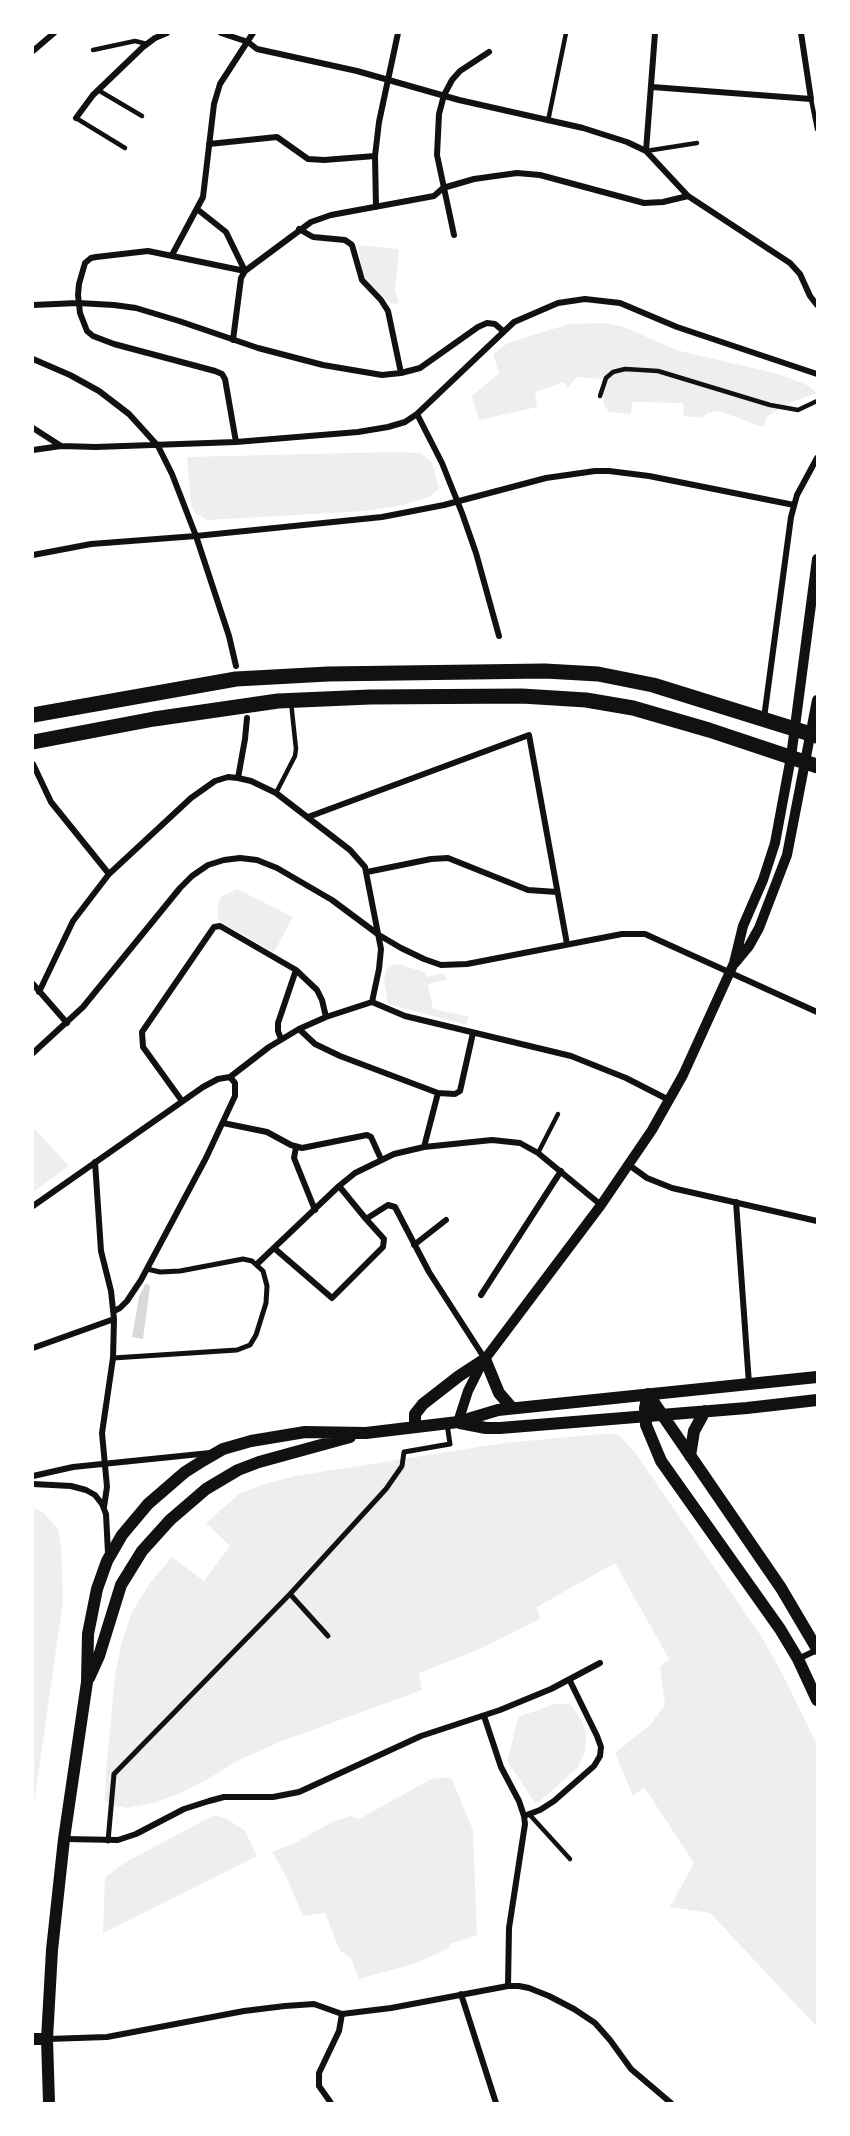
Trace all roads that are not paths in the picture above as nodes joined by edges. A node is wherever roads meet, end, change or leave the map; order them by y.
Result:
1 (54, 33) edge
2 (167, 33) edge
3 (220, 33) edge
4 (253, 33) edge
5 (398, 33) edge
6 (566, 33) edge
7 (655, 33) edge
8 (801, 33) edge
9 (248, 42) junction
10 (147, 44) junction
11 (93, 50) dead end
12 (33, 51) edge
13 (489, 52) dead end
14 (388, 79) junction
15 (652, 87) junction
16 (98, 90) junction
17 (444, 95) junction
18 (811, 99) junction
19 (142, 116) dead end
20 (76, 118) joint
21 (548, 121) junction
22 (817, 129) edge
23 (697, 143) dead end
24 (209, 144) junction
25 (125, 148) dead end
26 (646, 151) junction
27 (375, 156) junction
28 (443, 188) junction
29 (688, 196) junction
30 (376, 207) junction
31 (197, 209) junction
32 (299, 229) junction
33 (454, 235) dead end
34 (172, 255) junction
35 (245, 271) junction
36 (78, 303) junction
37 (33, 305) edge
38 (817, 305) edge
39 (503, 331) junction
40 (233, 340) junction
41 (33, 359) edge
42 (401, 373) junction
43 (817, 374) edge
44 (600, 396) dead end
45 (817, 401) edge
46 (417, 414) junction
47 (33, 428) edge
48 (236, 442) junction
49 (62, 446) junction
50 (158, 446) junction
51 (33, 450) edge
52 (817, 458) edge
53 (457, 501) junction
54 (794, 505) junction
55 (196, 536) junction
56 (33, 555) edge
57 (817, 559) edge
58 (499, 636) dead end
59 (236, 666) dead end
60 (291, 700) junction
61 (817, 700) edge
62 (33, 715) edge
63 (247, 718) dead end
64 (764, 719) junction
65 (795, 729) junction
66 (814, 735) edge
67 (33, 742) edge
68 (805, 761) edge
69 (33, 764) edge
70 (238, 778) junction
71 (276, 793) junction
72 (308, 817) junction
73 (367, 872) junction
74 (109, 874) junction
75 (557, 892) junction
76 (379, 935) junction
77 (567, 944) junction
78 (733, 967) junction
79 (296, 970) junction
80 (33, 984) edge
81 (39, 992) junction
82 (372, 1002) junction
83 (817, 1012) edge
84 (326, 1017) junction
85 (67, 1023) junction
86 (299, 1029) junction
87 (473, 1033) junction
88 (281, 1039) junction
89 (33, 1053) edge
90 (230, 1077) junction
91 (438, 1093) junction
92 (669, 1100) junction
93 (182, 1101) junction
94 (558, 1114) dead end
95 (223, 1123) junction
96 (296, 1147) junction
97 (424, 1147) junction
98 (538, 1153) junction
99 (381, 1159) junction
100 (95, 1162) junction
101 (629, 1165) junction
102 (561, 1171) junction
103 (339, 1186) junction
104 (736, 1202) junction
105 (601, 1205) junction
106 (33, 1206) edge
107 (315, 1210) junction
108 (366, 1219) junction
109 (446, 1220) dead end
110 (817, 1221) edge
111 (414, 1245) junction
112 (274, 1248) junction
113 (257, 1264) junction
114 (147, 1269) junction
115 (481, 1295) dead end
116 (114, 1311) junction
117 (114, 1319) junction
118 (33, 1348) edge
119 (113, 1358) junction
120 (485, 1359) junction
121 (817, 1377) edge
122 (749, 1384) junction
123 (648, 1394) junction
124 (817, 1400) edge
125 (512, 1408) junction
126 (705, 1411) junction
127 (662, 1414) junction
128 (645, 1415) junction
129 (453, 1423) junction
130 (415, 1427) junction
131 (361, 1433) junction
132 (216, 1452) junction
133 (690, 1456) junction
134 (104, 1463) junction
135 (33, 1476) edge
136 (33, 1484) edge
137 (104, 1507) junction
138 (107, 1561) junction
139 (290, 1594) junction
140 (328, 1636) dead end
141 (817, 1649) edge
142 (798, 1659) junction
143 (600, 1663) dead end
144 (570, 1681) junction
145 (87, 1682) junction
146 (817, 1700) edge
147 (484, 1716) junction
148 (527, 1815) junction
149 (64, 1839) junction
150 (108, 1841) junction
151 (570, 1859) dead end
152 (508, 1986) junction
153 (460, 1994) junction
154 (342, 2014) junction
155 (47, 2038) junction
156 (33, 2039) edge
157 (48, 2103) edge
158 (332, 2103) edge
159 (496, 2103) edge
160 (671, 2103) edge

1 - 12 street
2 - 10 street
3 - 9 street
4 - 9 street
5 - 14 street
6 - 21 lane
7 - 15 street
8 - 18 street
9 - 14 street
9 - 24 street
10 - 11 lane
10 - 16 street
13 - 17 street
14 - 17 street
14 - 27 street
15 - 18 street
15 - 26 street
16 - 19 lane
16 - 20 street
17 - 21 street
17 - 28 street
18 - 22 lane
20 - 25 lane
21 - 26 street
23 - 26 lane
24 - 27 street
24 - 31 street
26 - 29 street
27 - 30 street
28 - 29 street
28 - 30 street
28 - 33 street
29 - 38 street
30 - 32 street
31 - 34 street
31 - 35 street
32 - 35 street
32 - 42 street
34 - 35 street
34 - 36 street
35 - 40 street
36 - 37 street
36 - 40 street
36 - 48 street
39 - 42 street
39 - 43 street
39 - 46 street
40 - 42 street
41 - 50 street
44 - 45 lane
46 - 48 street
46 - 53 street
47 - 49 street
48 - 50 street
49 - 50 street
49 - 51 street
50 - 55 street
52 - 54 street
53 - 54 street
53 - 55 street
53 - 58 street
54 - 64 street
55 - 56 street
55 - 59 street
57 - 65 street
60 - 67 main road
60 - 68 main road
60 - 71 lane
61 - 66 street
62 - 64 main road
63 - 70 street
64 - 65 main road
65 - 66 main road
65 - 68 street
66 - 68 street
68 - 78 street
68 - 78 street
69 - 74 street
70 - 71 street
70 - 74 street
71 - 72 street
72 - 73 street
72 - 75 street
73 - 75 street
73 - 76 street
74 - 81 street
75 - 77 street
76 - 77 street
76 - 82 street
76 - 85 street
77 - 78 street
78 - 83 street
78 - 92 street
79 - 84 street
79 - 88 street
79 - 93 street
80 - 81 street
81 - 85 street
82 - 84 street
82 - 87 street
84 - 86 street
85 - 89 street
86 - 88 street
86 - 91 street
87 - 91 street
87 - 92 street
88 - 90 street
90 - 93 street
90 - 95 street
91 - 97 street
92 - 101 street
93 - 100 street
94 - 98 lane
95 - 96 street
95 - 114 street
96 - 99 street
96 - 107 street
97 - 98 street
97 - 99 street
98 - 102 street
99 - 103 street
100 - 106 street
100 - 116 street
101 - 104 street
101 - 105 street
102 - 105 street
102 - 115 street
103 - 107 street
103 - 108 street
104 - 110 street
104 - 122 street
105 - 120 street
107 - 112 street
108 - 111 street
108 - 112 street
109 - 111 street
111 - 120 street
112 - 113 street
113 - 114 street
113 - 119 street
114 - 116 street
116 - 117 street
117 - 118 street
117 - 119 street
119 - 134 street
120 - 125 main road
120 - 129 street
120 - 130 main road
121 - 122 main road
122 - 123 main road
123 - 125 main road
123 - 127 main road
123 - 128 main road
124 - 126 main road
125 - 129 main road
126 - 127 main road
126 - 133 main road
127 - 128 main road
127 - 133 main road
128 - 129 main road
128 - 142 main road
129 - 130 main road
129 - 139 street
130 - 131 main road
131 - 132 main road
131 - 145 main road
132 - 134 street
132 - 138 main road
133 - 141 main road
134 - 135 street
134 - 137 street
136 - 137 street
137 - 138 street
138 - 145 main road
139 - 140 street
139 - 150 street
141 - 142 street
142 - 146 main road
143 - 144 street
144 - 147 street
144 - 148 street
145 - 149 main road
147 - 148 street
147 - 150 street
148 - 151 lane
148 - 152 street
149 - 150 street
149 - 155 main road
152 - 153 street
152 - 160 street
153 - 154 street
153 - 159 street
154 - 155 street
154 - 158 street
155 - 156 main road
155 - 157 main road

